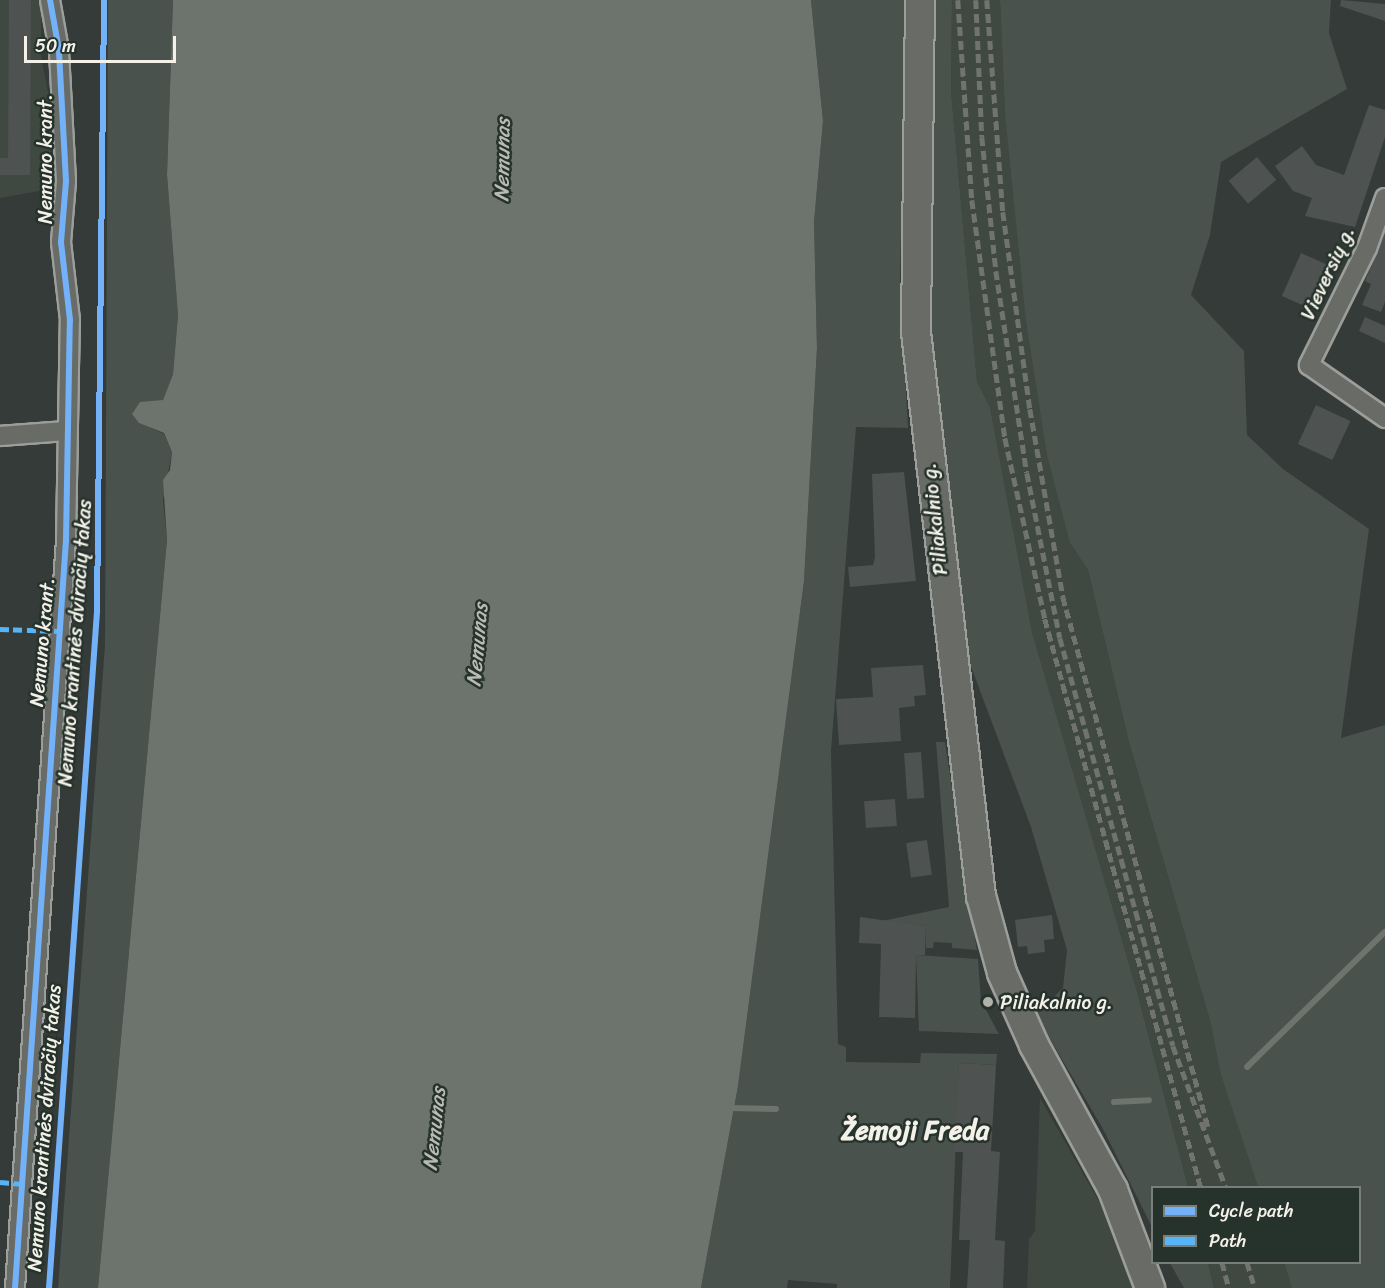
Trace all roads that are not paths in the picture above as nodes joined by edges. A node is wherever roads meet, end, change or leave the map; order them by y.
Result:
1 (50, 0) edge
2 (920, 0) edge
3 (1385, 198) edge
4 (1385, 418) edge
5 (67, 431) junction
6 (0, 435) edge
7 (15, 1288) edge
8 (1150, 1288) edge

1 - 5 street, Nemuno krant.
2 - 8 main road, Piliakalnio g.
3 - 4 street, Vieversių g.
5 - 6 street
5 - 7 street, Nemuno krant.

